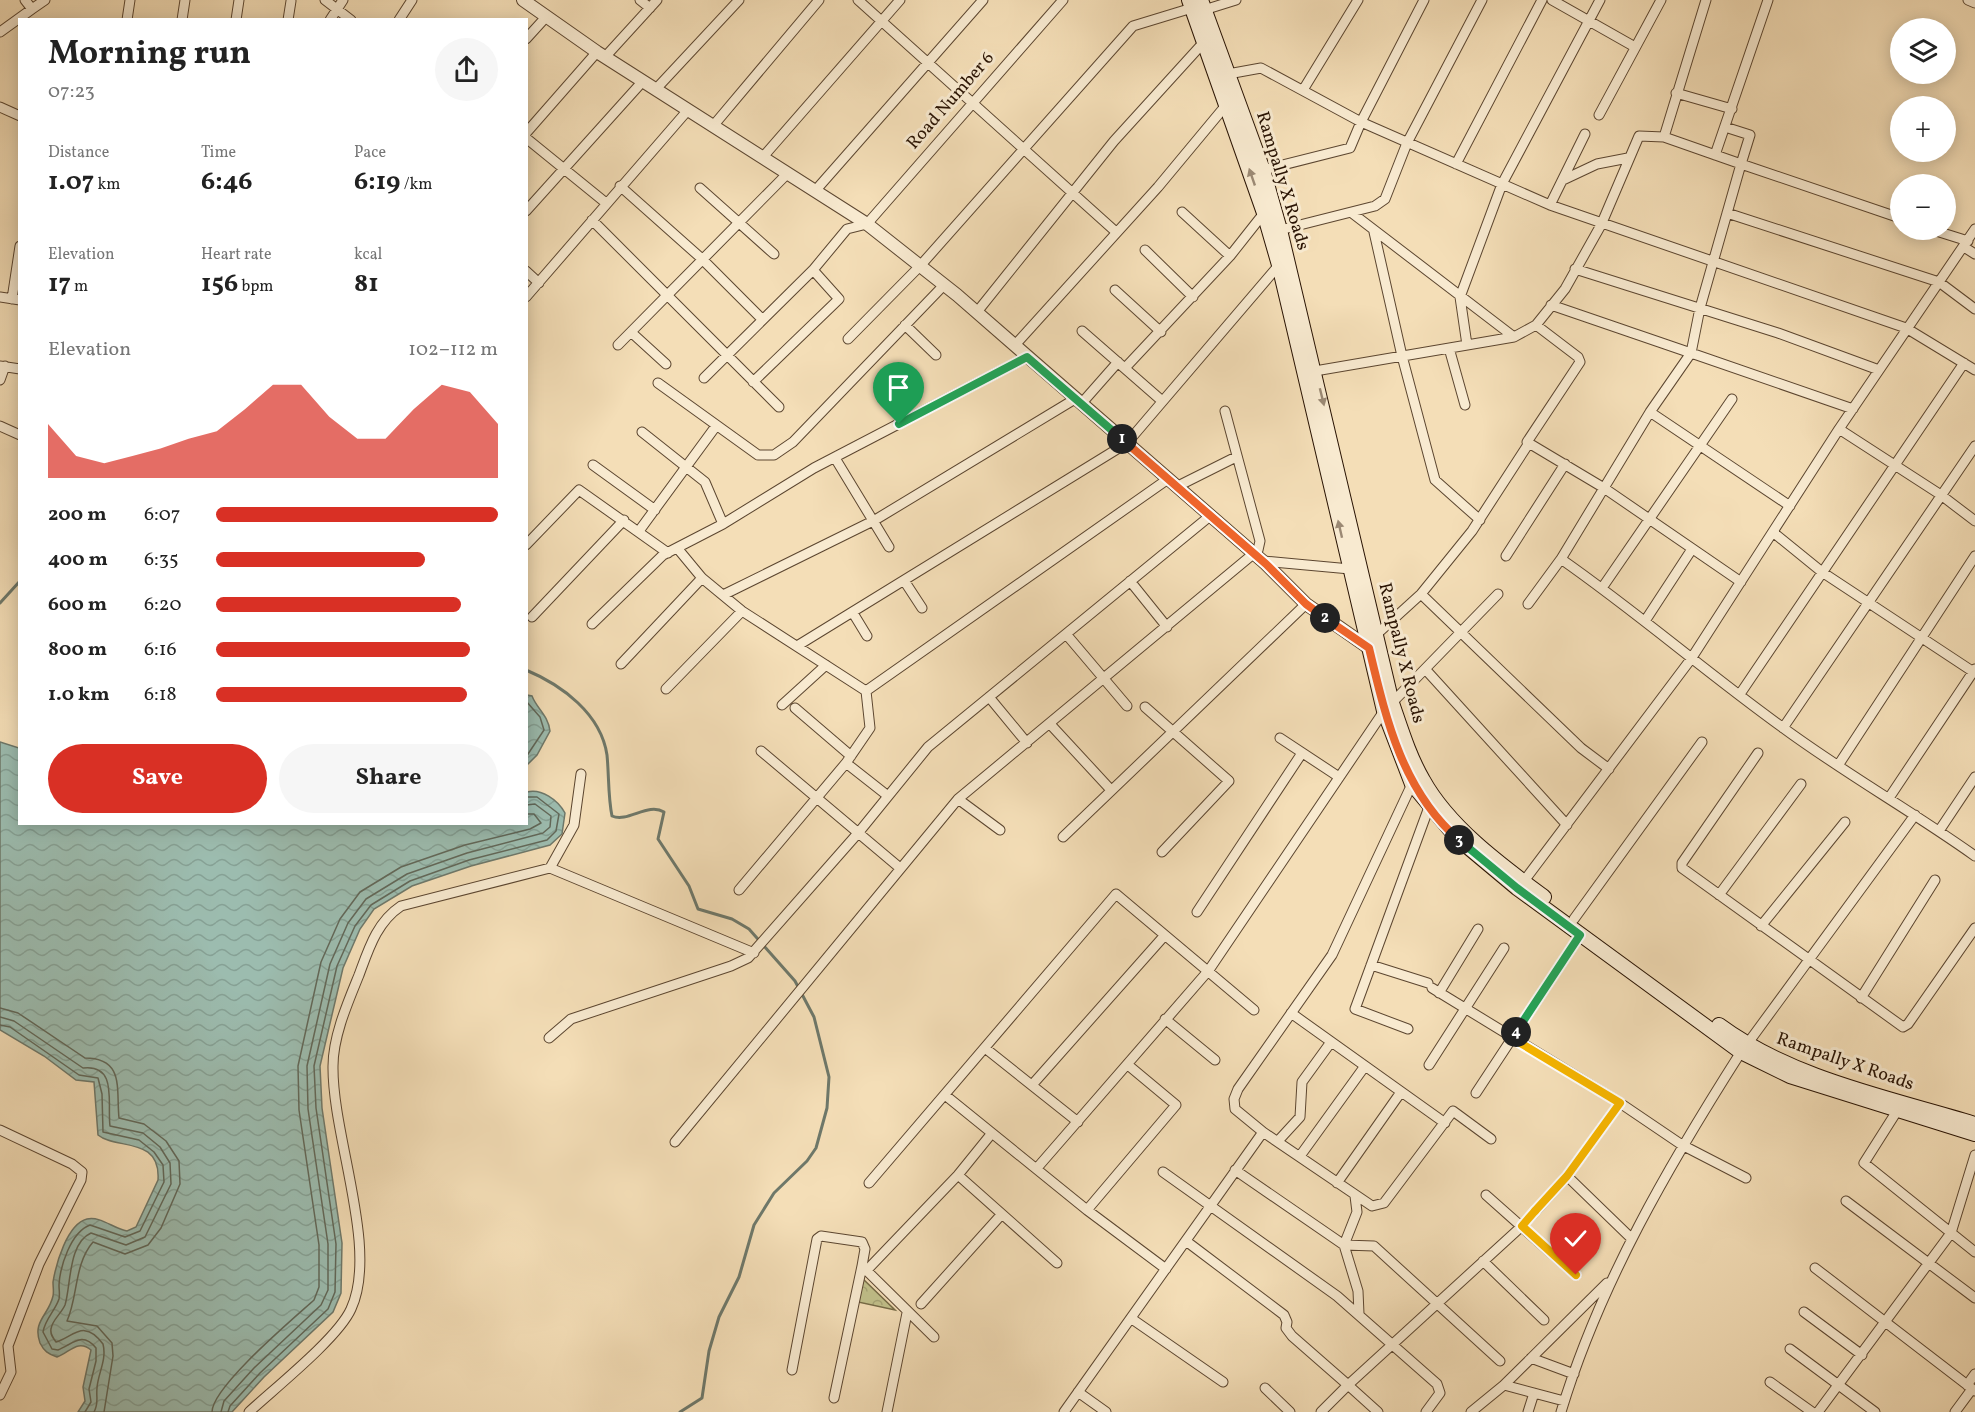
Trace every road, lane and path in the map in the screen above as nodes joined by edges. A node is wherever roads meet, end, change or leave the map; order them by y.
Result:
1 (25, 0) edge
2 (45, 0) edge
3 (130, 0) edge
4 (185, 0) edge
5 (239, 0) edge
6 (325, 0) edge
7 (412, 0) edge
8 (523, 0) edge
9 (640, 0) edge
10 (657, 0) edge
11 (739, 0) edge
12 (819, 0) edge
13 (858, 0) edge
14 (900, 0) edge
15 (982, 0) edge
16 (1236, 0) edge
17 (1358, 0) edge
18 (1424, 0) edge
19 (1482, 0) edge
20 (1542, 0) edge
21 (1551, 0) edge
22 (1600, 0) edge
23 (1661, 0) edge
24 (1706, 0) edge
25 (1768, 0) edge
26 (1968, 0) edge
27 (291, 1) edge
28 (1059, 1) edge
29 (1975, 3) edge
30 (340, 4) edge
31 (1196, 5) edge
32 (650, 8) junction
33 (32, 9) junction
34 (546, 17) junction
35 (23, 18) edge
36 (127, 18) edge
37 (182, 18) edge
38 (236, 18) edge
39 (288, 18) edge
40 (331, 18) edge
41 (350, 18) edge
42 (400, 18) edge
43 (18, 21) edge
44 (882, 21) junction
45 (1589, 21) junction
46 (0, 32) edge
47 (528, 37) edge
48 (1204, 42) junction
49 (1635, 47) junction
50 (601, 54) junction
51 (928, 62) junction
52 (1228, 74) junction
53 (643, 81) junction
54 (656, 89) junction
55 (1303, 90) junction
56 (1676, 93) junction
57 (972, 101) junction
58 (1227, 104) junction
59 (0, 107) edge
60 (1732, 108) junction
61 (688, 110) junction
62 (18, 115) edge
63 (1599, 115) dead end
64 (1360, 122) junction
65 (713, 126) junction
66 (1725, 127) junction
67 (528, 131) edge
68 (1585, 134) dead end
69 (1664, 137) junction
70 (528, 140) edge
71 (1407, 143) junction
72 (1023, 149) junction
73 (1715, 155) junction
74 (762, 158) junction
75 (1628, 158) junction
76 (1456, 164) junction
77 (1741, 164) junction
78 (563, 168) junction
79 (1263, 170) junction
80 (787, 174) junction
81 (1563, 180) junction
82 (1502, 184) junction
83 (620, 186) junction
84 (700, 188) dead end
85 (814, 191) junction
86 (1071, 192) junction
87 (606, 203) junction
88 (1550, 205) junction
89 (528, 209) edge
90 (1182, 212) dead end
91 (1264, 213) junction
92 (1352, 213) junction
93 (1727, 213) junction
94 (1890, 215) edge
95 (592, 220) junction
96 (736, 223) junction
97 (867, 224) junction
98 (1601, 225) junction
99 (1975, 229) edge
100 (1280, 230) junction
101 (1116, 232) junction
102 (1374, 232) junction
103 (1956, 240) edge
104 (1966, 244) junction
105 (1145, 250) dead end
106 (774, 254) dead end
107 (1975, 254) edge
108 (1230, 256) junction
109 (701, 258) junction
110 (1713, 262) junction
111 (1279, 265) junction
112 (920, 266) junction
113 (1575, 269) junction
114 (813, 270) junction
115 (18, 272) edge
116 (528, 273) edge
117 (1939, 282) junction
118 (539, 283) junction
119 (944, 285) junction
120 (1114, 290) dead end
121 (667, 292) junction
122 (528, 295) edge
123 (0, 297) edge
124 (1193, 297) junction
125 (1460, 297) junction
126 (16, 299) edge
127 (1551, 305) junction
128 (1700, 308) junction
129 (1975, 309) edge
130 (977, 312) junction
131 (762, 319) junction
132 (905, 325) junction
133 (1536, 325) junction
134 (1906, 328) junction
135 (1082, 331) dead end
136 (1161, 332) junction
137 (632, 333) junction
138 (1514, 337) junction
139 (848, 339) dead end
140 (618, 345) dead end
141 (1015, 345) junction
142 (1467, 345) junction
143 (1449, 348) junction
144 (1691, 353) junction
145 (726, 354) junction
146 (936, 355) dead end
147 (1402, 356) junction
148 (1027, 357) junction
149 (666, 364) dead end
150 (1122, 365) junction
151 (2, 366) edge
152 (1971, 366) edge
153 (18, 369) edge
154 (1879, 370) junction
155 (1315, 371) junction
156 (704, 378) dead end
157 (0, 380) edge
158 (753, 382) junction
159 (658, 383) dead end
160 (1732, 399) dead end
161 (1161, 400) junction
162 (1078, 401) junction
163 (1465, 405) dead end
164 (779, 406) dead end
165 (1853, 409) junction
166 (1225, 411) dead end
167 (1650, 412) junction
168 (0, 426) edge
169 (716, 426) junction
170 (1839, 429) junction
171 (642, 432) dead end
172 (18, 434) edge
173 (1127, 443) junction
174 (1529, 443) junction
175 (1698, 445) junction
176 (1975, 446) edge
177 (1236, 457) junction
178 (835, 458) junction
179 (1565, 464) junction
180 (1894, 464) junction
181 (593, 465) dead end
182 (687, 467) junction
183 (1173, 482) junction
184 (1604, 488) junction
185 (1941, 495) junction
186 (1790, 506) junction
187 (655, 510) junction
188 (1210, 516) junction
189 (624, 520) junction
190 (875, 520) junction
191 (1480, 520) junction
192 (1649, 520) junction
193 (1975, 521) edge
194 (723, 524) junction
195 (639, 531) junction
196 (1774, 533) junction
197 (528, 543) edge
198 (889, 547) dead end
199 (678, 549) junction
200 (1692, 549) junction
201 (668, 553) junction
202 (1506, 556) dead end
203 (1975, 556) edge
204 (1259, 558) junction
205 (1561, 559) junction
206 (1350, 569) junction
207 (1822, 572) junction
208 (702, 578) junction
209 (1130, 581) junction
210 (905, 582) junction
211 (1741, 582) junction
212 (1602, 588) junction
213 (1421, 594) junction
214 (1498, 594) dead end
215 (723, 595) junction
216 (1869, 603) junction
217 (1306, 604) junction
218 (1528, 604) dead end
219 (922, 608) dead end
220 (742, 611) junction
221 (854, 613) junction
222 (532, 617) dead end
223 (1645, 621) junction
224 (591, 624) dead end
225 (1167, 627) junction
226 (1464, 632) junction
227 (1066, 634) junction
228 (867, 636) dead end
229 (1923, 638) junction
230 (1375, 643) junction
231 (797, 646) junction
232 (1691, 659) junction
233 (621, 664) dead end
234 (826, 665) junction
235 (1425, 670) junction
236 (1974, 671) edge
237 (1104, 679) junction
238 (666, 689) dead end
239 (866, 691) junction
240 (1740, 694) junction
241 (989, 697) junction
242 (782, 705) dead end
243 (1127, 706) dead end
244 (1145, 706) dead end
245 (1388, 707) junction
246 (795, 708) dead end
247 (1050, 724) junction
248 (1783, 728) junction
249 (1173, 733) junction
250 (1280, 738) dead end
251 (1702, 742) dead end
252 (1027, 743) junction
253 (761, 751) dead end
254 (1302, 753) junction
255 (1758, 753) dead end
256 (848, 760) junction
257 (1839, 764) junction
258 (1609, 769) junction
259 (581, 774) dead end
260 (1339, 777) junction
261 (1975, 777) edge
262 (1412, 784) junction
263 (1801, 784) dead end
264 (1111, 790) junction
265 (888, 796) junction
266 (817, 797) junction
267 (1889, 798) junction
268 (958, 799) junction
269 (1429, 807) junction
270 (1915, 815) junction
271 (1845, 822) dead end
272 (1568, 825) junction
273 (999, 830) dead end
274 (1939, 831) junction
275 (858, 832) junction
276 (1063, 837) dead end
277 (1162, 852) dead end
278 (1975, 856) edge
279 (549, 868) junction
280 (900, 868) junction
281 (1935, 880) dead end
282 (1524, 881) junction
283 (738, 890) dead end
284 (1719, 895) junction
285 (1197, 912) dead end
286 (1574, 919) junction
287 (1761, 926) junction
288 (1478, 928) dead end
289 (1975, 928) edge
290 (1165, 935) junction
291 (1580, 935) junction
292 (1504, 948) dead end
293 (754, 953) junction
294 (1810, 960) junction
295 (1371, 965) junction
296 (1209, 970) junction
297 (1433, 988) junction
298 (1861, 998) junction
299 (1464, 1009) junction
300 (1254, 1010) dead end
301 (1292, 1013) junction
302 (1165, 1019) junction
303 (1408, 1029) dead end
304 (549, 1038) dead end
305 (1512, 1038) junction
306 (1331, 1042) junction
307 (985, 1048) junction
308 (1744, 1048) junction
309 (1215, 1060) dead end
310 (1128, 1065) junction
311 (1429, 1065) dead end
312 (1365, 1066) junction
313 (1032, 1085) junction
314 (1401, 1092) junction
315 (1476, 1093) dead end
316 (945, 1095) junction
317 (1620, 1103) junction
318 (1897, 1111) junction
319 (1078, 1122) junction
320 (1445, 1123) junction
321 (1975, 1124) edge
322 (0, 1130) edge
323 (1263, 1132) junction
324 (992, 1133) junction
325 (1975, 1134) edge
326 (1491, 1139) dead end
327 (675, 1142) dead end
328 (1278, 1142) junction
329 (1682, 1145) junction
330 (1975, 1155) edge
331 (1300, 1156) junction
332 (1037, 1168) junction
333 (1235, 1170) junction
334 (1163, 1172) dead end
335 (958, 1175) junction
336 (1567, 1176) junction
337 (1746, 1178) dead end
338 (869, 1183) dead end
339 (1337, 1183) junction
340 (1486, 1195) dead end
341 (1355, 1197) junction
342 (1846, 1201) dead end
343 (1211, 1205) junction
344 (1087, 1210) junction
345 (1001, 1215) junction
346 (1522, 1226) junction
347 (1952, 1233) junction
348 (1632, 1239) junction
349 (1186, 1241) junction
350 (1344, 1245) junction
351 (1975, 1252) edge
352 (1483, 1261) junction
353 (1058, 1263) dead end
354 (1929, 1263) junction
355 (1815, 1268) dead end
356 (864, 1269) junction
357 (1166, 1269) junction
358 (1576, 1275) dead end
359 (1611, 1279) junction
360 (1975, 1298) edge
361 (1437, 1302) junction
362 (921, 1304) dead end
363 (1804, 1312) dead end
364 (907, 1313) junction
365 (1359, 1314) junction
366 (1132, 1319) junction
367 (1544, 1320) dead end
368 (1886, 1322) junction
369 (934, 1337) dead end
370 (1393, 1344) junction
371 (1790, 1349) dead end
372 (1862, 1355) junction
373 (1531, 1358) junction
374 (1500, 1362) dead end
375 (792, 1370) dead end
376 (1574, 1374) junction
377 (1975, 1374) edge
378 (1223, 1382) dead end
379 (1770, 1382) dead end
380 (1348, 1385) junction
381 (1504, 1385) junction
382 (1838, 1386) junction
383 (1265, 1388) dead end
384 (1971, 1388) edge
385 (1078, 1392) junction
386 (1534, 1393) junction
387 (0, 1395) edge
388 (834, 1398) dead end
389 (1564, 1401) junction
390 (249, 1412) edge
391 (887, 1412) edge
392 (1064, 1412) edge
393 (1106, 1412) edge
394 (1290, 1412) edge
395 (1321, 1412) edge
396 (1378, 1412) edge
397 (1426, 1412) edge
398 (1471, 1412) edge
399 (1528, 1412) edge
400 (1561, 1412) edge
401 (1812, 1412) edge
402 (1818, 1412) edge
403 (1875, 1412) edge
404 (1955, 1412) edge

1 - 33 street
2 - 33 street
3 - 36 street
4 - 37 street
5 - 38 street
6 - 30 street
7 - 42 street
8 - 34 street
9 - 32 street
10 - 32 street
11 - 54 street
12 - 65 street
13 - 44 street
14 - 44 street
15 - 51 street
16 - 31 street
17 - 55 street
18 - 64 street
19 - 71 street
20 - 76 street
21 - 45 street
22 - 45 street
23 - 49 street
24 - 56 street
25 - 60 street
26 - 29 street
27 - 39 street
28 - 57 street, Road Number 6
30 - 40 street
30 - 41 street
31 - 48 main road
31 - 52 main road, Rampally X Roads
31 - 72 street
32 - 50 street
33 - 35 street
34 - 47 street
34 - 50 street
43 - 46 street
44 - 51 street
44 - 74 street
45 - 49 street
45 - 82 street
48 - 58 main road
48 - 86 street
49 - 63 street
50 - 53 street
50 - 67 street
51 - 57 street
51 - 85 street
52 - 55 street
52 - 79 main road, Rampally X Roads
53 - 54 street
53 - 78 street
54 - 61 street
55 - 64 street
56 - 60 street
56 - 69 street
57 - 72 street
57 - 97 street, Road Number 6
91 -> 58 main road
58 - 101 street
59 - 62 street
60 - 66 street
61 - 65 street
61 - 83 street
64 - 71 street
64 - 79 street
65 - 74 street
66 - 73 street
66 - 77 street
68 - 81 street
69 - 73 street
69 - 75 street
70 - 78 street
71 - 76 street
71 - 92 street
72 - 86 street
72 - 112 street
73 - 77 street
74 - 80 street
75 - 81 street
75 - 98 street
76 - 82 street
77 - 93 street
77 - 94 street
78 - 87 street
78 - 89 street
79 - 100 main road, Rampally X Roads
80 - 85 street
80 - 96 street
81 - 88 street
82 - 88 street
82 - 125 street
83 - 87 street
83 - 109 street
84 - 96 street
85 - 97 street
86 - 101 street
86 - 130 street
87 - 95 street
88 - 98 street
90 - 108 street
91 - 108 street
91 - 111 main road
92 - 100 street
92 - 102 street
93 - 110 street
93 - 117 street
95 - 118 street
95 - 121 street
96 - 106 street
96 - 109 street
97 - 112 street
97 - 114 street
98 - 110 street
98 - 113 street
99 - 104 street
100 - 155 main road, Rampally X Roads
101 - 141 street
102 - 125 street
102 - 147 street
103 - 104 street
104 - 107 street
104 - 117 street
105 - 124 street
108 - 124 street
109 - 121 street
109 - 131 street
110 - 128 street
110 - 134 street
111 - 161 street
206 -> 111 main road
112 - 119 street
112 - 139 street
113 - 127 street
113 - 128 street
114 - 131 street
114 - 158 street
115 - 126 street
116 - 118 street
117 - 129 street
117 - 134 street
118 - 122 street
119 - 130 street
119 - 132 street
120 - 136 street
121 - 137 street
121 - 145 street
123 - 126 street
124 - 136 street
125 - 138 street
125 - 142 street
127 - 133 street
127 - 144 street
128 - 144 street
128 - 154 street
130 - 141 street
131 - 145 street
132 - 146 street
132 - 169 street
133 - 138 street
133 - 174 street
134 - 152 street
134 - 154 street
135 - 150 street
136 - 150 street
137 - 140 street
137 - 149 street
138 - 142 street
141 - 148 street
142 - 143 street
143 - 147 street
143 - 163 street
144 - 165 street
144 - 167 street
145 - 156 street
145 - 158 street
147 - 155 street
147 - 191 street
148 - 162 street
148 - 178 street
150 - 161 street
150 - 162 street
151 - 153 street
151 - 157 street
152 - 180 street
154 - 165 street
155 -> 230 main road, Rampally X Roads
158 - 164 street
159 - 169 street
160 - 175 street
161 - 173 street
162 - 173 street
162 - 190 street
165 - 170 street
166 - 177 street
167 - 175 street
167 - 184 street
168 - 172 street
169 - 182 street
170 - 180 street
170 - 186 street
171 - 182 street
173 - 183 street
173 - 210 street
174 - 179 street
174 - 191 street
175 - 186 street
175 - 192 street
176 - 185 street
177 - 183 street
177 - 204 street
178 - 190 street
178 - 194 street
179 - 184 street
179 - 202 street
180 - 185 street
180 - 207 street
181 - 187 street
182 - 187 street
182 - 194 street
183 - 188 street
183 - 239 street
184 - 192 street
184 - 205 street
185 - 193 street
185 - 216 street
186 - 196 street
187 - 195 street
188 - 204 street
188 - 209 street
189 - 195 street
189 - 197 street
189 - 222 street
190 - 198 street
190 - 215 street
191 - 213 street
192 - 200 street
192 - 212 street
194 - 199 street
195 - 201 street
196 - 207 street
196 - 211 street
199 - 201 street
199 - 208 street
200 - 211 street
200 - 223 street
201 - 224 street
203 - 229 street
204 - 206 street
204 - 217 street
204 - 225 street
205 - 212 street
205 - 218 street
206 - 230 main road
207 - 216 street
207 - 240 street
208 - 215 street
208 - 233 street
209 - 225 street
209 - 227 street
210 - 219 street
210 - 221 street
211 - 232 street
212 - 223 street
213 - 226 street
213 - 230 street
214 - 226 street
215 - 220 street
216 - 229 street
216 - 248 street
217 - 230 street
217 - 249 street
220 - 231 street
220 - 238 street
221 - 228 street
221 - 231 street
223 - 232 street
225 - 237 street
226 - 235 street
226 - 258 street
227 - 237 street
227 - 241 street
229 - 236 street
229 - 257 street
230 - 245 main road
231 - 234 street
232 - 240 street
232 - 258 street
234 - 239 street
234 - 242 street
235 - 245 street
235 - 272 street
236 - 267 street
237 - 243 street
237 - 247 street
239 - 256 street
240 - 248 street
241 - 252 street
241 - 265 street
244 - 249 street
245 - 260 street
245 - 262 main road
245 - 282 main road, Rampally X Roads
246 - 256 street
247 - 252 street
247 - 264 street
248 - 257 street
249 - 264 street
249 - 277 street
250 - 254 street
251 - 286 street
252 - 268 street
253 - 266 street
254 - 260 street
254 - 285 street
255 - 284 street
256 - 265 street
256 - 266 street
257 - 267 street
258 - 272 street
259 - 279 street
260 - 296 street
261 - 274 street
262 - 269 main road
262 - 301 street
263 - 284 street
264 - 276 street
265 - 275 street
266 - 275 street
266 - 283 street
267 - 270 street
268 - 273 street
268 - 280 street
269 - 291 main road
269 - 295 street
270 - 274 street
270 - 294 street
271 - 287 street
272 - 282 street
274 - 278 street
275 - 280 street
275 - 293 street
279 - 293 street
279 - 390 street
280 - 327 street
281 - 298 street
282 - 286 main road, Rampally X Roads
284 - 287 street
286 - 308 main road, Rampally X Roads
287 - 294 street
288 - 297 street
289 - 298 street
290 - 296 street
290 - 307 street
290 - 313 street
291 - 305 street
291 - 308 main road
292 - 299 street
293 - 304 street
294 - 298 street
294 - 308 street
295 - 297 street
295 - 303 street
296 - 300 street
296 - 302 street
297 - 299 street
299 - 305 street
299 - 311 street
301 - 306 street
301 - 323 street
302 - 309 street
302 - 310 street
305 - 315 street
305 - 317 street
306 - 312 street
306 - 328 street
307 - 313 street
307 - 316 street
308 - 318 main road
308 - 321 main road, Rampally X Roads
308 - 329 street
310 - 319 street
310 - 344 street
312 - 314 street
312 - 331 street
313 - 319 street
314 - 320 street
314 - 339 street
316 - 324 street
316 - 338 street
317 - 329 street
317 - 336 street
318 - 325 main road
318 - 347 street
319 - 332 street
320 - 326 street
320 - 341 street
322 - 387 street
323 - 328 street
323 - 333 street
324 - 332 street
324 - 335 street
328 - 331 street
329 - 337 street
329 - 348 street
330 - 347 street
331 - 339 street
332 - 344 street
333 - 343 street
333 - 350 street
334 - 343 street
335 - 345 street
335 - 356 street
336 - 346 street
336 - 348 street
339 - 341 street
340 - 346 street
341 - 350 street
342 - 354 street
343 - 349 street
343 - 365 street
344 - 357 street
345 - 353 street
345 - 362 street
346 - 352 street
346 - 358 street
347 - 351 street
347 - 354 street
348 - 359 street
349 - 357 street
349 - 380 street
350 - 361 street
350 - 365 street
352 - 361 street
352 - 367 street
354 - 360 street
354 - 368 street
355 - 368 street
356 - 364 street
356 - 375 street
356 - 388 street
357 - 366 street
359 - 373 street
359 - 376 street
361 - 370 street
361 - 374 street
363 - 372 street
364 - 369 street
364 - 391 street
365 - 370 street
366 - 378 street
366 - 385 street
368 - 372 street
368 - 384 street
370 - 380 street
370 - 397 street
371 - 382 street
372 - 382 street
373 - 376 street
373 - 381 street
376 - 389 street
377 - 384 street
379 - 401 street
380 - 395 street
380 - 396 street
381 - 386 street
381 - 398 street
382 - 402 street
382 - 403 street
383 - 394 street
384 - 404 street
385 - 392 street
385 - 393 street
386 - 389 street
386 - 399 street
389 - 400 street

